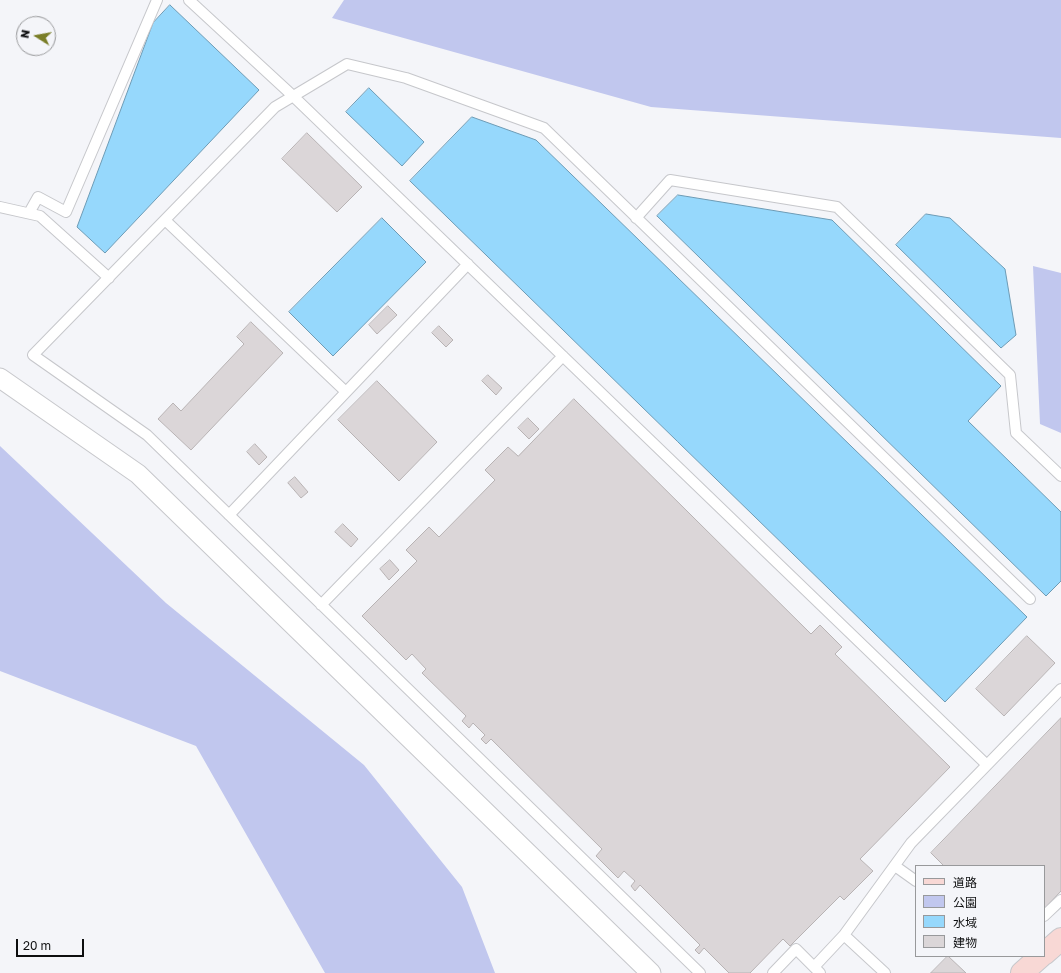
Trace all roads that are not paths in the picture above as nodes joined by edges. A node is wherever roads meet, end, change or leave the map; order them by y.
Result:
1 (157, 0) edge
2 (189, 0) edge
3 (293, 96) junction
4 (0, 207) edge
5 (29, 213) junction
6 (636, 218) junction
7 (165, 220) junction
8 (468, 264) junction
9 (109, 278) junction
10 (563, 356) junction
11 (0, 378) edge
12 (346, 392) junction
13 (1061, 476) edge
14 (229, 515) junction
15 (1030, 599) dead end
16 (321, 604) junction
17 (1061, 689) edge
18 (987, 765) junction
19 (895, 866) junction
20 (915, 880) edge
21 (1061, 900) edge
22 (1045, 915) edge
23 (844, 935) junction
24 (1061, 939) edge
25 (1045, 953) edge
26 (1040, 957) edge
27 (817, 970) edge
28 (651, 973) edge
29 (700, 973) edge
30 (773, 973) edge
31 (885, 973) edge
32 (1022, 973) edge

1 - 5 lane
2 - 3 lane
3 - 6 lane
3 - 7 lane
3 - 8 lane
4 - 5 lane
5 - 9 lane
6 - 13 lane
6 - 15 lane
7 - 9 lane
7 - 12 lane
8 - 10 lane
8 - 12 lane
9 - 14 lane
10 - 16 lane
10 - 18 lane
11 - 28 street
12 - 14 lane
14 - 16 lane
16 - 29 lane
17 - 18 lane
18 - 19 lane
19 - 20 lane
19 - 23 lane
21 - 22 lane
23 - 27 lane
23 - 31 lane
24 - 25 main road
26 - 32 main road
27 - 30 lane

